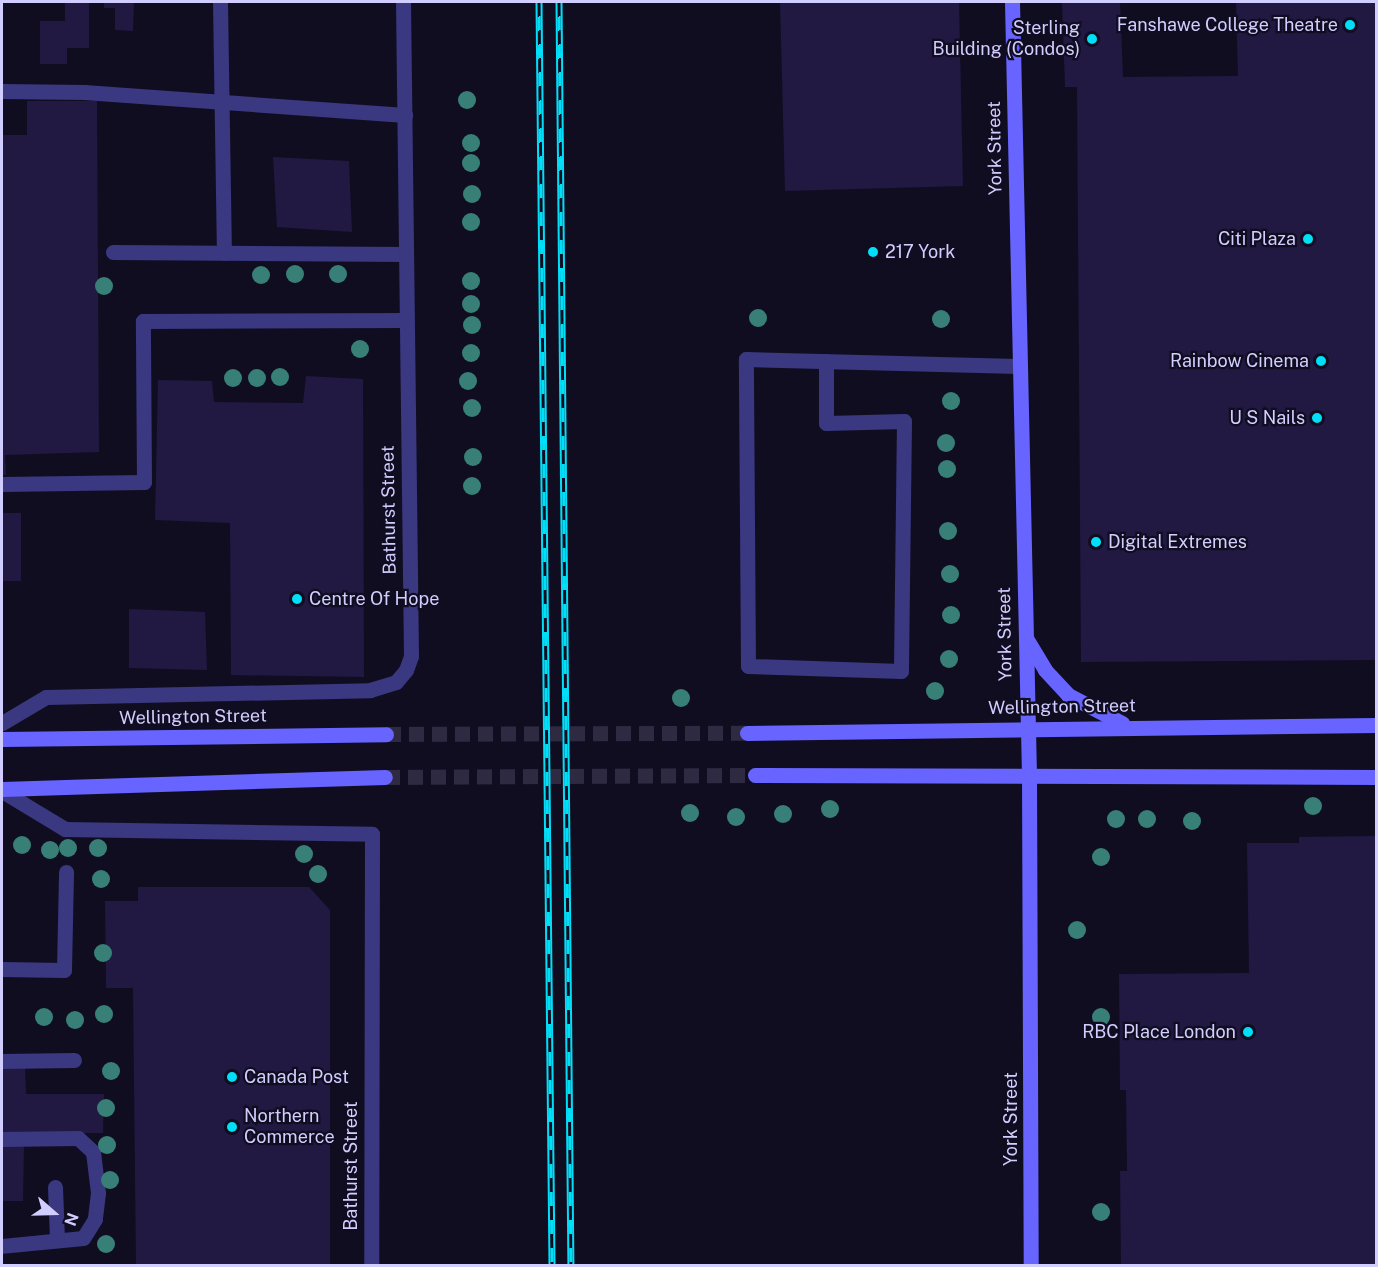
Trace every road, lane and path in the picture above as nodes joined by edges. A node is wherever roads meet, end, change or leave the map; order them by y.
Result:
1 (220, 2) edge
2 (403, 2) edge
3 (1012, 2) edge
4 (2, 91) edge
5 (220, 101) junction
6 (405, 115) junction
7 (113, 252) dead end
8 (224, 253) junction
9 (406, 254) junction
10 (406, 320) junction
11 (826, 361) junction
12 (1019, 366) junction
13 (2, 484) edge
14 (1025, 635) junction
15 (2, 723) edge
16 (1127, 725) junction
17 (1377, 725) edge
18 (1026, 726) junction
19 (747, 733) tunnel mouth
20 (386, 734) tunnel mouth
21 (2, 739) edge
22 (756, 775) tunnel mouth
23 (1029, 775) junction
24 (385, 777) tunnel mouth
25 (1377, 777) edge
26 (2, 790) edge
27 (66, 872) dead end
28 (2, 969) edge
29 (74, 1060) dead end
30 (2, 1061) edge
31 (2, 1139) edge
32 (54, 1187) dead end
33 (57, 1240) junction
34 (2, 1246) edge
35 (371, 1266) edge
36 (1031, 1266) edge

1 - 5 street
2 - 6 street, Bathurst Street
3 - 12 main road, York Street
4 - 5 street
5 - 6 street
5 - 8 street
6 - 9 street, Bathurst Street
7 - 8 street
8 - 9 street
9 - 10 street, Bathurst Street
10 - 13 street
10 - 15 street, Bathurst Street
11 - 11 street
11 - 12 street
12 - 14 main road, York Street
14 - 16 main road
14 - 18 main road, York Street
16 - 17 main road, Wellington Street
16 - 18 main road, Wellington Street
18 - 19 main road, Wellington Street
18 - 23 main road, York Street
20 - 21 main road, Wellington Street
22 - 23 main road
23 - 25 main road
23 - 36 main road, York Street
24 - 26 main road
26 - 35 street, Bathurst Street
27 - 28 street
29 - 30 street
31 - 33 street
32 - 33 street
33 - 34 street

